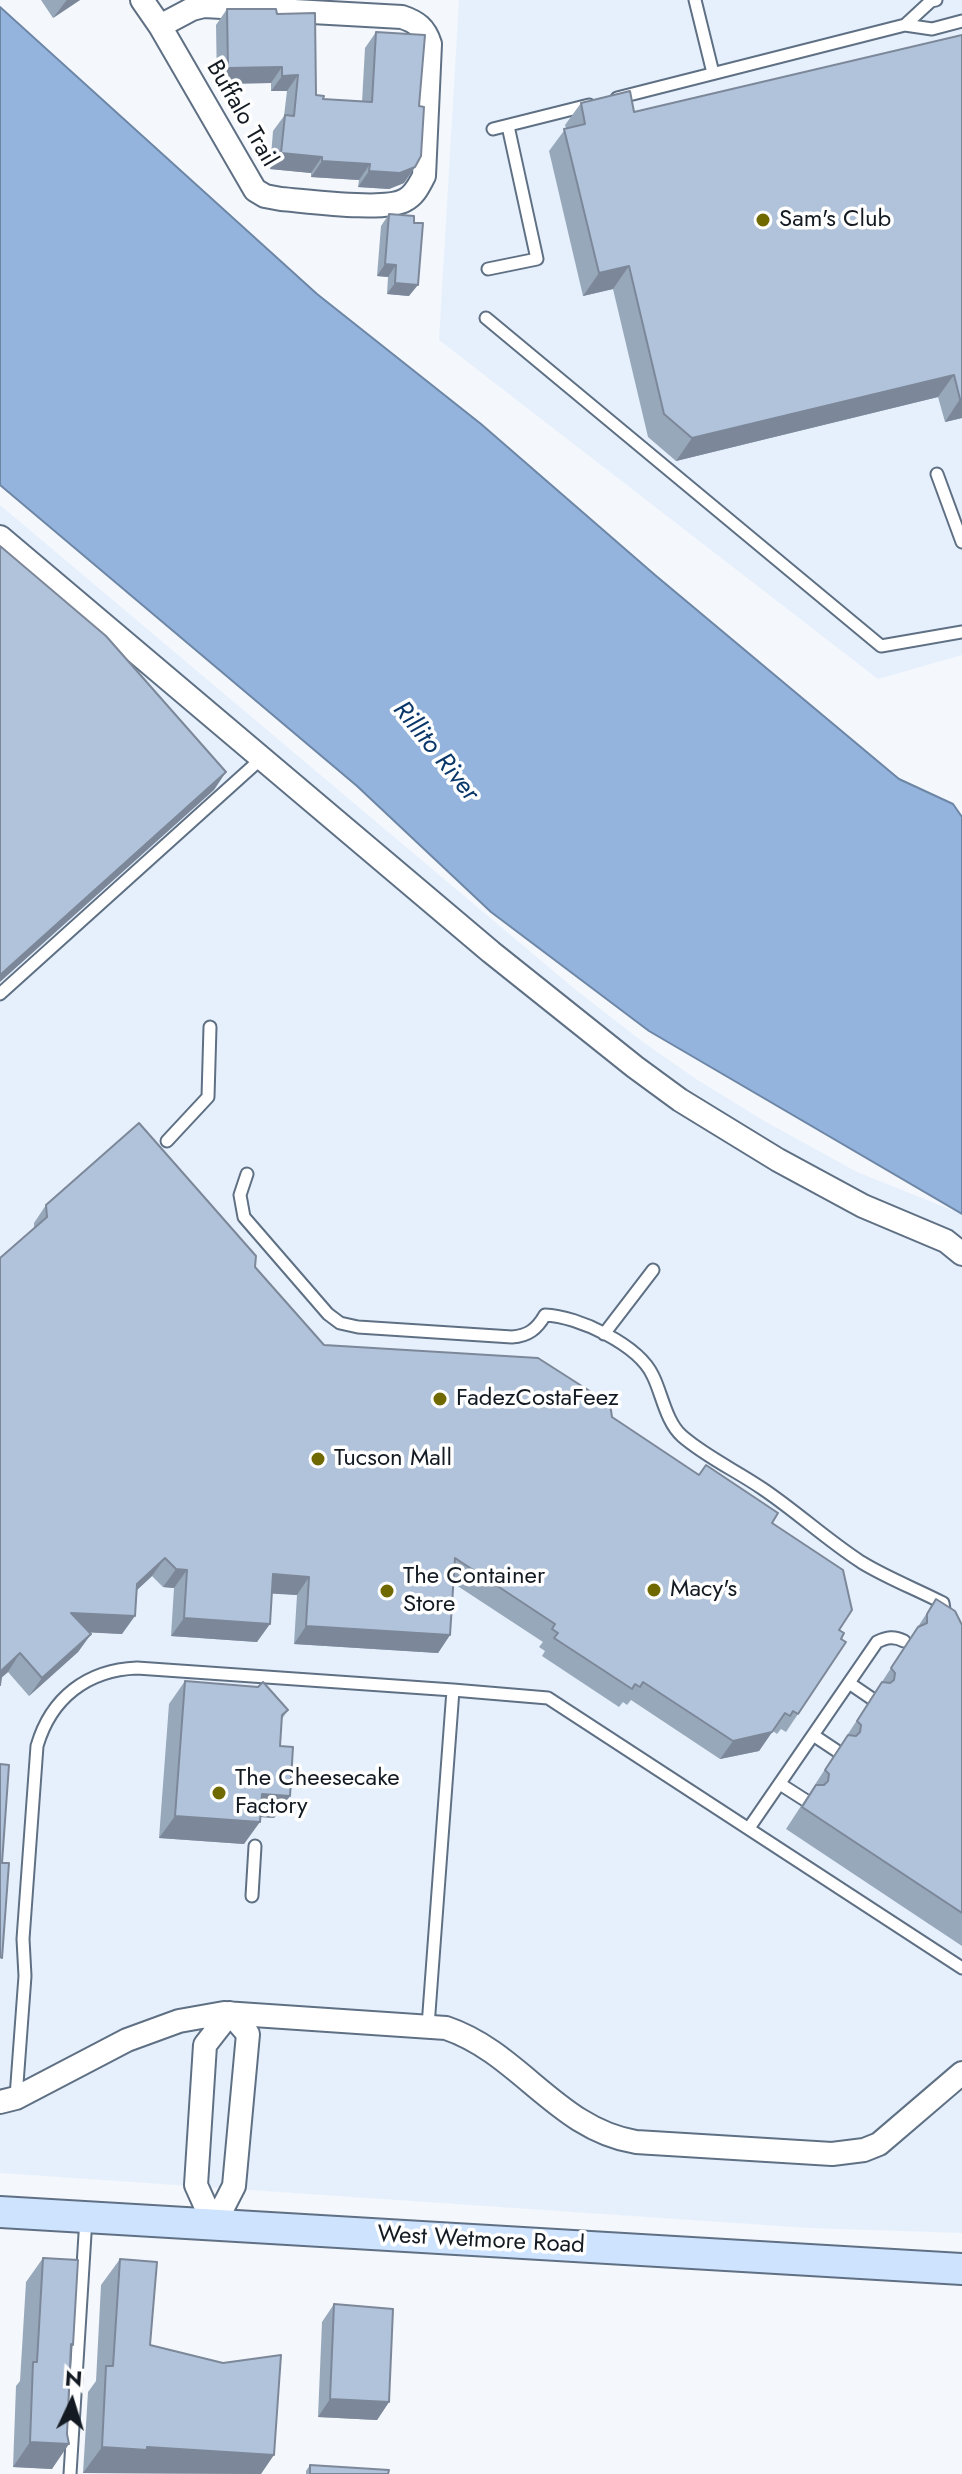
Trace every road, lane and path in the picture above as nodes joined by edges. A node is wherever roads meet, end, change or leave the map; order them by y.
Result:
1 (142, 0) edge
2 (695, 0) edge
3 (936, 0) edge
4 (962, 21) edge
5 (905, 25) junction
6 (160, 26) junction
7 (713, 73) junction
8 (508, 126) junction
9 (493, 129) dead end
10 (488, 269) dead end
11 (486, 318) dead end
12 (937, 474) dead end
13 (0, 537) edge
14 (962, 542) edge
15 (962, 632) edge
16 (262, 758) junction
17 (0, 994) edge
18 (210, 1027) dead end
19 (167, 1141) dead end
20 (247, 1174) dead end
21 (962, 1254) edge
22 (653, 1270) dead end
23 (604, 1334) junction
24 (947, 1627) edge
25 (904, 1641) edge
26 (849, 1683) junction
27 (453, 1690) junction
28 (871, 1698) edge
29 (813, 1735) junction
30 (837, 1751) edge
31 (780, 1784) junction
32 (805, 1800) edge
33 (749, 1828) junction
34 (255, 1846) dead end
35 (252, 1896) dead end
36 (962, 1968) edge
37 (230, 2013) junction
38 (428, 2026) junction
39 (962, 2073) edge
40 (8, 2100) edge
41 (0, 2212) edge
42 (86, 2217) junction
43 (214, 2225) junction
44 (962, 2269) edge
45 (70, 2474) edge

1 - 6 street, Buffalo Trail
2 - 7 lane
3 - 5 lane
4 - 5 lane
5 - 7 lane
6 - 6 street, Buffalo Trail
7 - 8 lane
8 - 9 lane
8 - 10 lane
11 - 15 lane
12 - 14 lane
13 - 16 street
16 - 17 lane
16 - 21 street
18 - 19 lane
20 - 23 lane
22 - 23 lane
23 - 24 lane
25 - 26 lane
26 - 28 lane
26 - 29 lane
27 - 33 lane
27 - 38 lane
27 - 40 lane
29 - 30 lane
29 - 31 lane
31 - 32 lane
31 - 33 lane
33 - 36 lane
34 - 35 lane
37 - 38 street
37 - 40 street
37 - 43 street
37 - 43 street
38 - 39 street
41 - 42 main road, West Wetmore Road
42 - 43 main road, West Wetmore Road
42 - 45 lane
43 - 44 main road, West Wetmore Road

